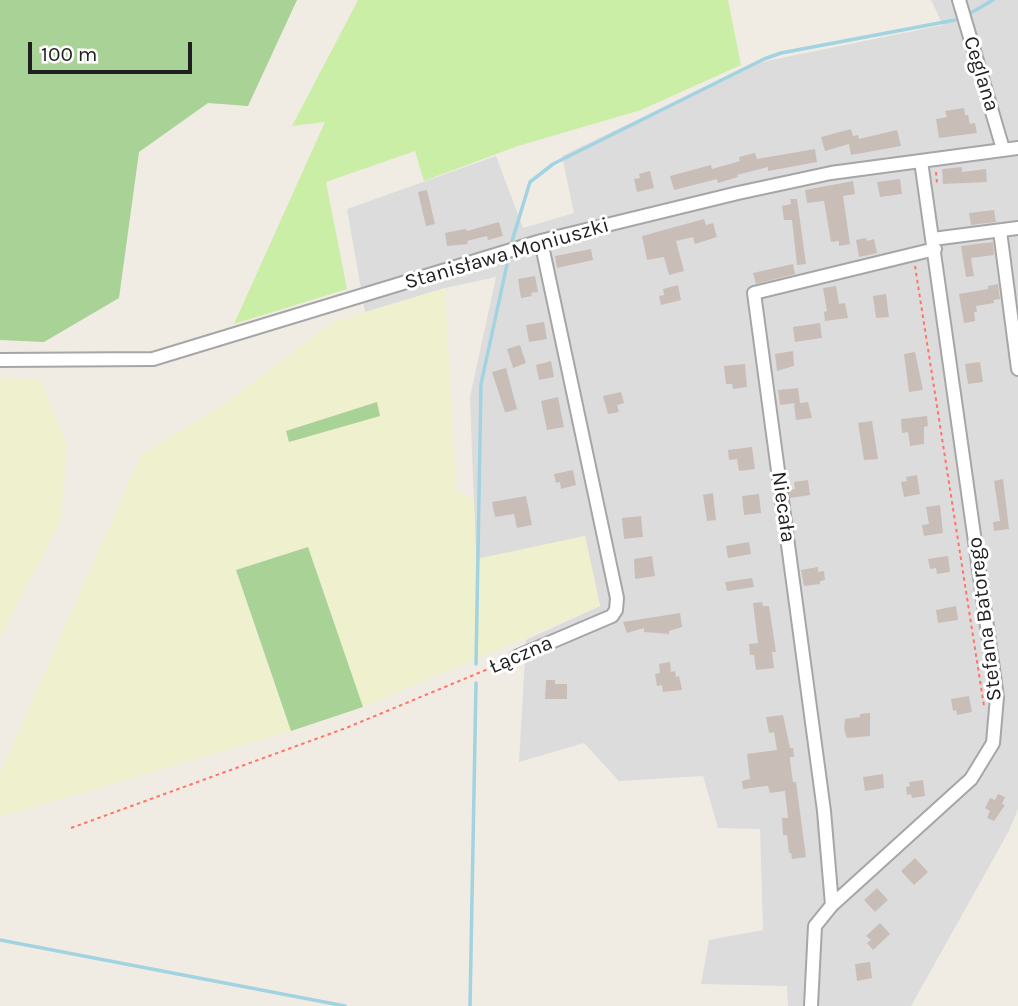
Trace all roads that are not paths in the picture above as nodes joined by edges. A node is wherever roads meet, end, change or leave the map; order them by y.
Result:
1 (959, 0) edge
2 (1003, 149) junction
3 (1018, 150) edge
4 (921, 161) junction
5 (1018, 228) edge
6 (1000, 231) junction
7 (541, 241) junction
8 (930, 247) junction
9 (0, 360) edge
10 (1018, 369) edge
11 (516, 657) road end
12 (832, 905) junction
13 (811, 1006) edge

1 - 2 street, Ceglana
2 - 3 street, Stanisława Moniuszki
2 - 4 street, Stanisława Moniuszki
4 - 7 street, Stanisława Moniuszki
4 - 8 street, Stefana Batorego
5 - 6 street
6 - 8 street
6 - 10 street
7 - 9 street, Stanisława Moniuszki
7 - 11 street, Łączna
8 - 12 street, Stefana Batorego
8 - 12 street, Niecała
12 - 13 street, Stefana Batorego

